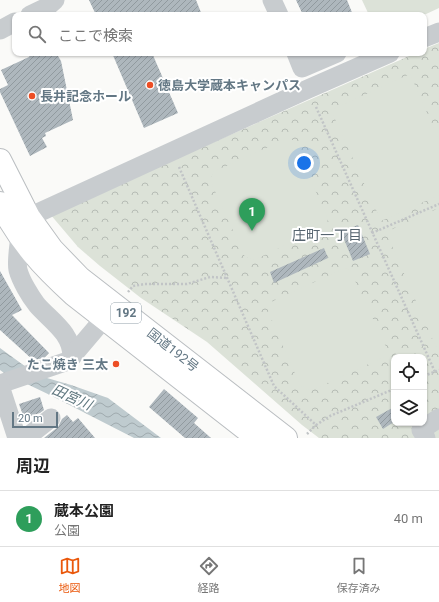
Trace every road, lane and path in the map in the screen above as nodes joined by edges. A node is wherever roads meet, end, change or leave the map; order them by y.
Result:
1 (55, 0) edge
2 (272, 0) edge
3 (36, 12) edge
4 (278, 12) edge
5 (12, 24) edge
6 (0, 30) edge
7 (439, 32) edge
8 (427, 37) edge
9 (297, 56) edge
10 (330, 56) edge
11 (383, 56) edge
12 (316, 107) dead end
13 (0, 160) edge
14 (179, 167) dead end
15 (0, 203) edge
16 (439, 204) edge
17 (28, 217) junction
18 (372, 233) junction
19 (20, 236) junction
20 (227, 278) junction
21 (115, 307) junction
22 (72, 356) junction
23 (439, 370) edge
24 (435, 372) junction
25 (427, 375) edge
26 (4, 384) edge
27 (392, 390) edge
28 (51, 418) dead end
29 (439, 418) edge
30 (316, 426) junction
31 (307, 434) dead end
32 (17, 438) edge
33 (26, 438) edge
34 (257, 438) edge
35 (286, 438) edge
36 (426, 438) edge

1 - 3 street
2 - 4 street
5 - 6 street
7 - 8 street
9 - 10 street
11 - 17 street
12 - 18 path
13 - 17 highway, 国道192号 / 192
14 - 20 path
15 - 19 highway, 国道192号 / 192
16 - 18 path
17 - 21 highway, 国道192号 / 192
18 - 24 path
19 - 21 highway, 国道192号 / 192
19 - 22 street
20 - 21 path
20 - 30 path
21 - 22 street
21 - 34 highway, 国道192号 / 192
21 - 35 highway, 国道192号 / 192
22 - 26 street
23 - 24 path
24 - 25 path
26 - 32 street
27 - 30 path
28 - 33 street
29 - 36 street
30 - 31 path

